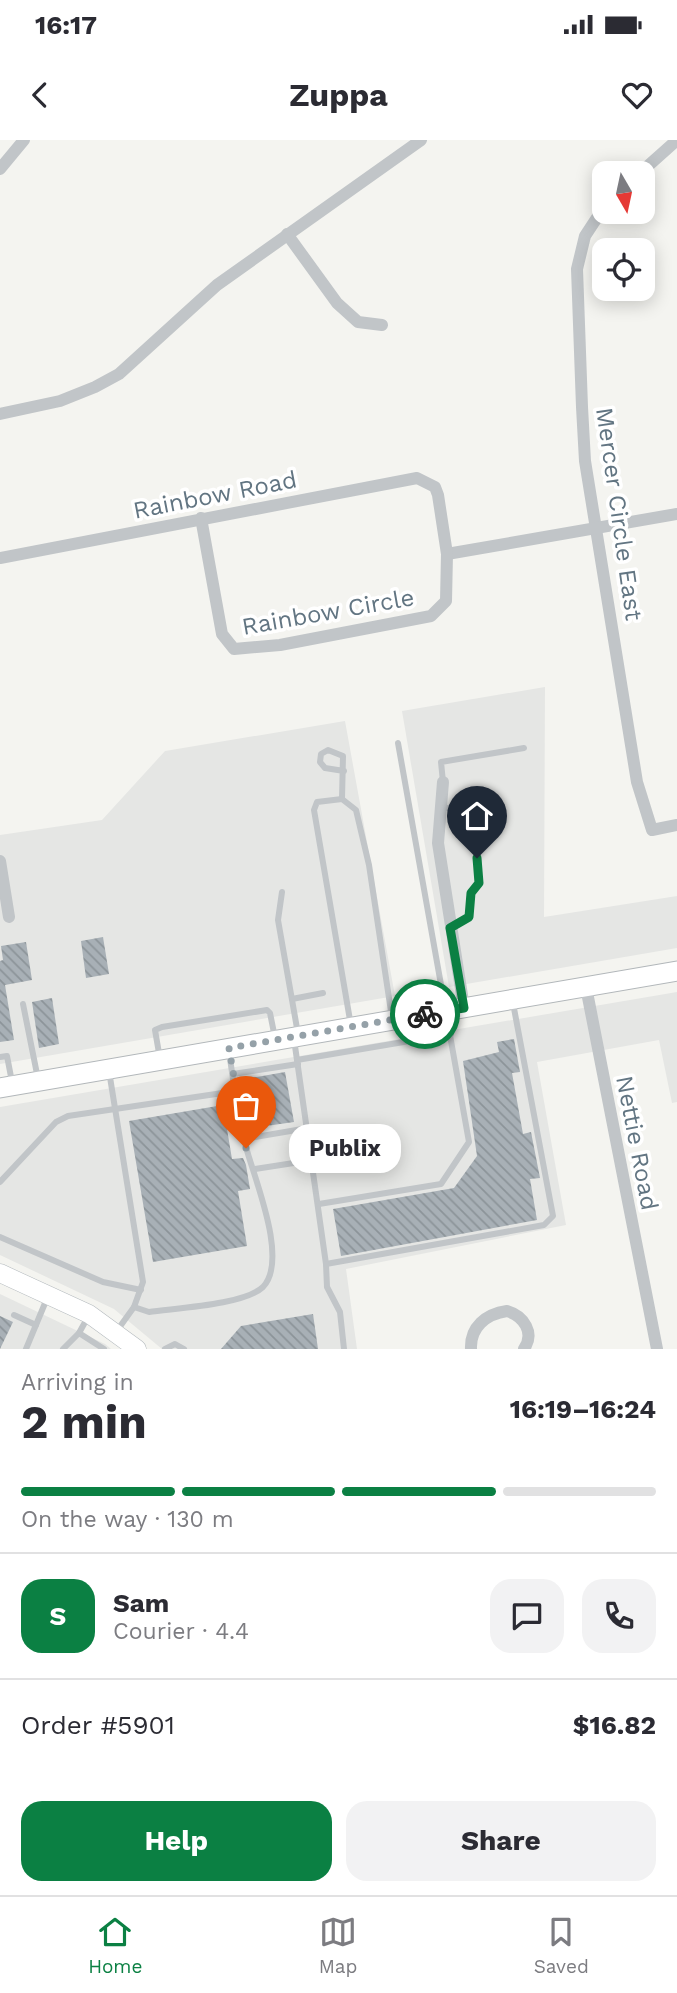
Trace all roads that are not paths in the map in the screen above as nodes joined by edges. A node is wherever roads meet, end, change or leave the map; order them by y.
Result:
1 (24, 140) edge
2 (421, 140) edge
3 (677, 140) edge
4 (653, 161) edge
5 (0, 169) edge
6 (593, 224) edge
7 (287, 234) junction
8 (382, 325) dead end
9 (0, 414) edge
10 (435, 487) joint
11 (677, 513) edge
12 (201, 518) junction
13 (595, 527) junction
14 (447, 554) junction
15 (0, 558) edge
16 (398, 743) dead end
17 (524, 748) dead end
18 (344, 771) dead end
19 (443, 782) joint
20 (342, 799) junction
21 (440, 808) junction
22 (677, 825) edge
23 (0, 860) edge
24 (282, 892) dead end
25 (9, 917) dead end
26 (450, 928) junction
27 (677, 971) edge
28 (586, 987) junction
29 (323, 993) dead end
30 (292, 999) junction
31 (513, 999) junction
32 (23, 1004) dead end
33 (455, 1009) junction
34 (392, 1020) junction
35 (351, 1027) junction
36 (451, 1034) junction
37 (289, 1038) junction
38 (229, 1048) junction
39 (0, 1057) edge
40 (160, 1060) junction
41 (298, 1062) junction
42 (109, 1069) junction
43 (233, 1074) junction
44 (38, 1081) junction
45 (6, 1087) edge
46 (236, 1091) junction
47 (115, 1111) junction
48 (308, 1128) junction
49 (244, 1139) junction
50 (313, 1160) junction
51 (255, 1169) junction
52 (0, 1182) edge
53 (319, 1205) junction
54 (0, 1237) edge
55 (326, 1265) junction
56 (0, 1273) edge
57 (141, 1290) junction
58 (49, 1294) junction
59 (134, 1307) junction
60 (89, 1314) junction
61 (13, 1315) dead end
62 (36, 1325) junction
63 (79, 1332) junction
64 (125, 1343) edge
65 (26, 1349) edge
66 (63, 1349) edge
67 (104, 1349) edge
68 (165, 1349) edge
69 (184, 1349) edge
70 (344, 1349) edge
71 (471, 1349) edge
72 (524, 1349) edge
73 (657, 1349) edge

1 - 5 street
2 - 7 street
3 - 4 street
6 - 13 street, Mercer Circle East
7 - 8 street
7 - 9 street
10 - 12 street, Rainbow Road
10 - 14 street, Rainbow Circle
11 - 13 street
12 - 14 street, Rainbow Circle
12 - 15 street, Rainbow Road
13 - 14 street
13 - 22 street, Mercer Circle East
16 - 33 lane
17 - 19 lane
18 - 20 lane
19 - 21 street
20 - 34 lane
20 - 35 lane
21 - 26 street
21 - 26 lane
23 - 25 street
24 - 30 lane
26 - 33 street
27 - 28 main road
28 - 31 main road
28 - 73 street, Nettie Road
29 - 30 lane
30 - 37 lane
31 - 33 main road
31 - 55 lane
32 - 44 lane
33 - 34 main road
33 - 36 lane
34 - 35 main road
35 - 37 main road
36 - 41 lane
36 - 53 lane
37 - 38 main road
37 - 40 lane
37 - 41 lane
38 - 40 main road
38 - 43 lane
39 - 45 lane
40 - 42 main road
41 - 43 lane
41 - 48 lane
42 - 44 main road
42 - 47 lane
43 - 46 lane
44 - 45 main road
46 - 47 lane
46 - 49 lane
47 - 52 lane
47 - 57 lane
48 - 49 lane
48 - 50 lane
49 - 51 lane
50 - 51 lane
50 - 53 lane
51 - 59 lane
53 - 55 lane
54 - 57 lane
55 - 70 lane
56 - 58 main road
57 - 59 lane
58 - 60 main road
58 - 62 lane
59 - 64 lane
60 - 63 lane
60 - 64 main road
61 - 62 lane
62 - 65 lane
63 - 66 lane
63 - 67 lane
68 - 69 lane
71 - 72 street

